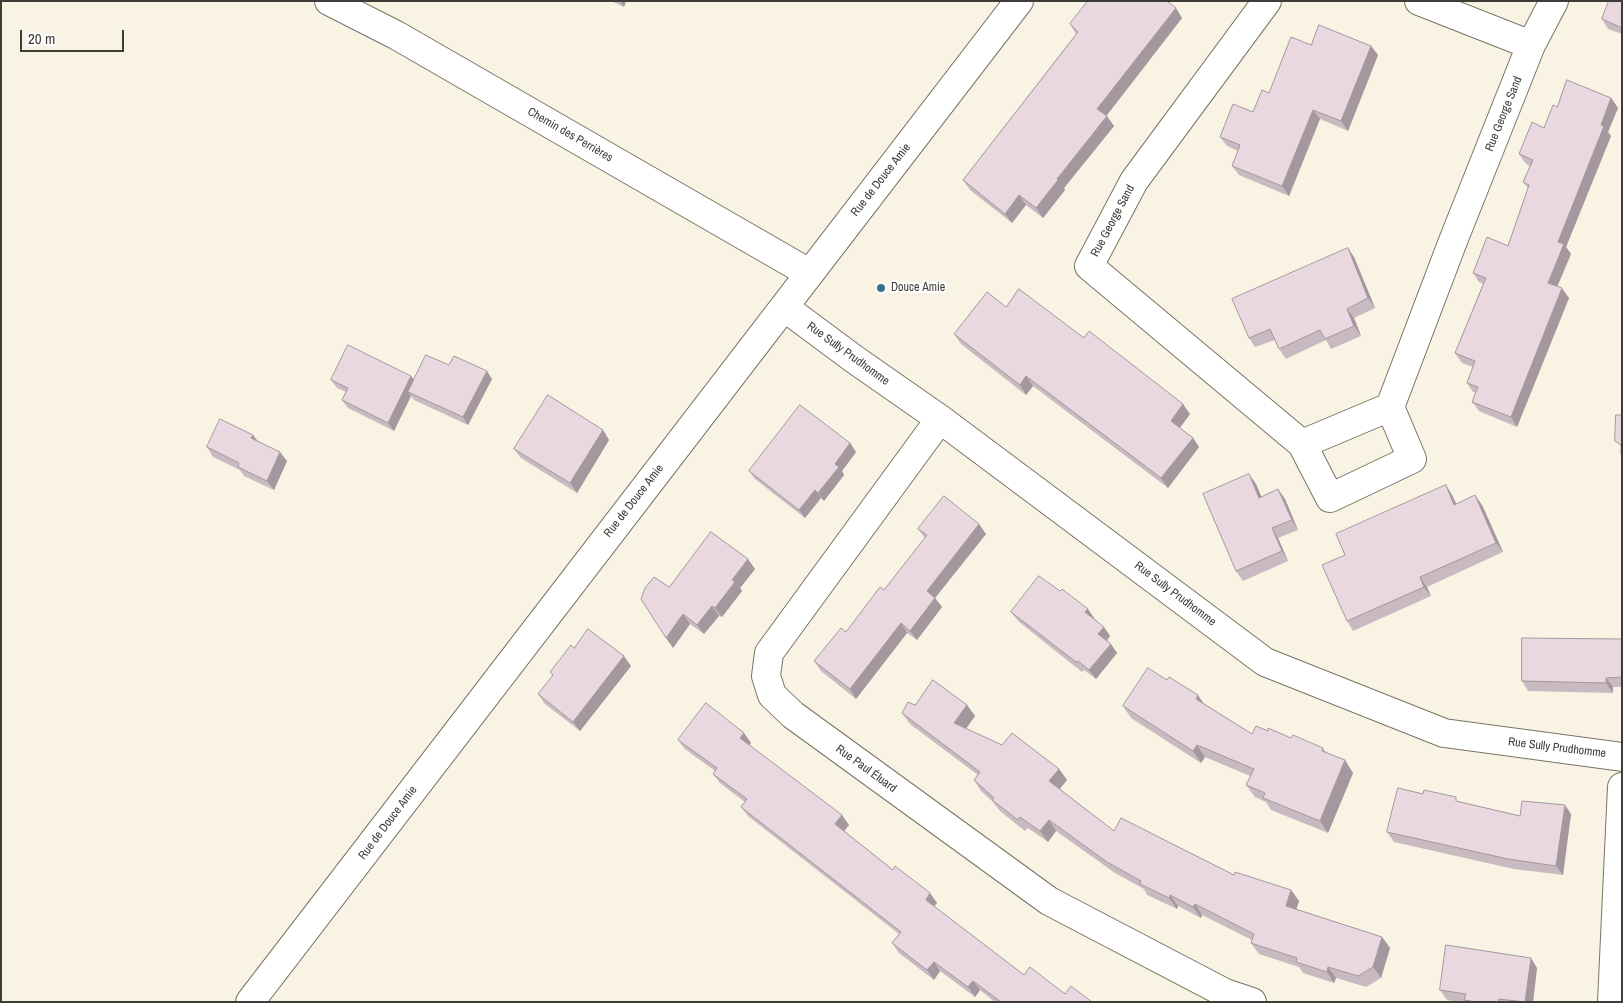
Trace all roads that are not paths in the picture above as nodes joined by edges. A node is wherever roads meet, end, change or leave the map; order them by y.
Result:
1 (329, 1) edge
2 (1019, 1) edge
3 (1267, 1) edge
4 (1418, 1) edge
5 (1554, 1) edge
6 (1531, 45) junction
7 (809, 273) junction
8 (784, 307) junction
9 (1390, 407) junction
10 (940, 419) junction
11 (1302, 444) junction
12 (1622, 757) edge
13 (1622, 787) edge
14 (250, 1002) edge
15 (1252, 1002) edge
16 (1612, 1002) edge

1 - 7 street, Chemin des Perrières
2 - 7 street, Rue de Douce Amie
3 - 11 street, Rue George Sand
4 - 6 street
5 - 6 street, Rue George Sand
6 - 9 street, Rue George Sand
7 - 8 street, Rue de Douce Amie
8 - 10 street, Rue Sully Prudhomme
8 - 14 street, Rue de Douce Amie
9 - 11 street
9 - 11 street, Rue George Sand
10 - 12 street, Rue Sully Prudhomme
10 - 15 street, Rue Paul Éluard
13 - 16 street

